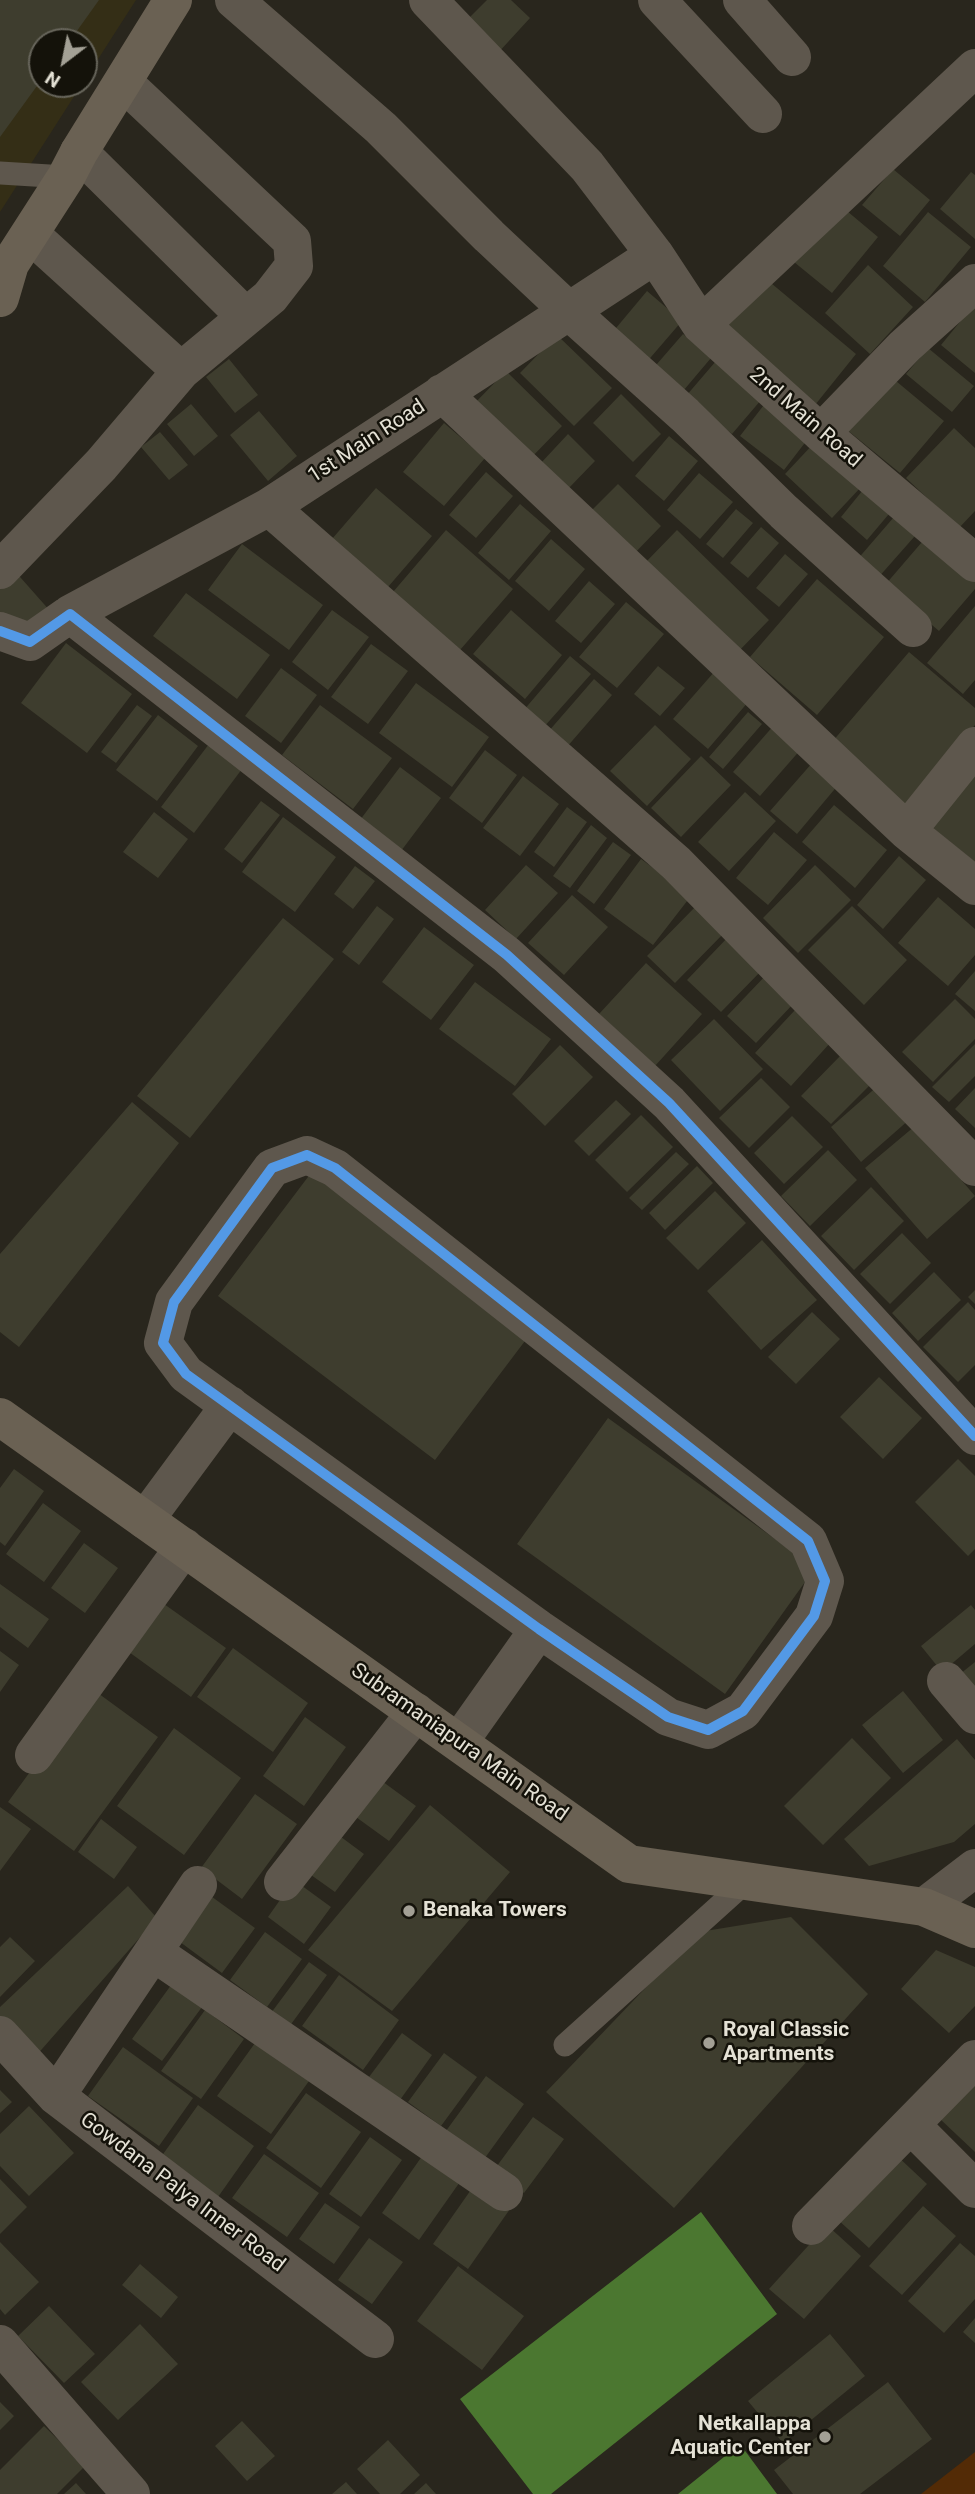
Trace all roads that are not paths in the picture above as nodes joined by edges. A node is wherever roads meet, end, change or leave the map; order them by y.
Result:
1 (173, 0) edge
2 (234, 0) edge
3 (428, 0) edge
4 (657, 0) edge
5 (742, 0) edge
6 (792, 57) dead end
7 (975, 68) edge
8 (123, 82) junction
9 (763, 114) dead end
10 (73, 165) junction
11 (0, 173) edge
12 (30, 234) junction
13 (655, 255) junction
14 (975, 283) edge
15 (0, 298) edge
16 (570, 312) junction
17 (246, 317) junction
18 (701, 325) junction
19 (181, 371) junction
20 (442, 393) junction
21 (821, 433) junction
22 (269, 507) junction
23 (974, 561) edge
24 (0, 570) edge
25 (70, 614) junction
26 (913, 628) dead end
27 (0, 631) edge
28 (975, 746) edge
29 (907, 831) junction
30 (975, 886) edge
31 (975, 1167) edge
32 (230, 1405) junction
33 (0, 1417) edge
34 (975, 1437) edge
35 (145, 1520) junction
36 (184, 1547) junction
37 (539, 1629) junction
38 (946, 1681) dead end
39 (416, 1712) junction
40 (975, 1715) edge
41 (459, 1742) junction
42 (34, 1755) dead end
43 (975, 1868) edge
44 (748, 1880) junction
45 (283, 1882) dead end
46 (198, 1885) dead end
47 (924, 1907) junction
48 (975, 1928) edge
49 (153, 1952) junction
50 (0, 2035) edge
51 (565, 2045) dead end
52 (975, 2059) edge
53 (56, 2096) junction
54 (911, 2125) junction
55 (975, 2189) edge
56 (503, 2192) dead end
57 (811, 2226) dead end
58 (375, 2340) dead end
59 (0, 2344) edge
60 (131, 2494) edge

1 - 8 main road
2 - 16 street
3 - 13 street, 2nd Main Road
4 - 9 street
5 - 6 street
7 - 18 street
8 - 10 main road
8 - 17 street
10 - 11 lane
10 - 12 main road
10 - 17 street
12 - 15 main road
12 - 19 street
13 - 16 street, 1st Main Road
13 - 18 street, 2nd Main Road
14 - 21 street
16 - 20 street, 1st Main Road
16 - 26 street
17 - 19 street
18 - 21 street, 2nd Main Road
19 - 24 street
20 - 22 street, 1st Main Road
20 - 29 street
21 - 23 street, 2nd Main Road
22 - 25 street, 1st Main Road
22 - 31 street
25 - 27 street, 1st Main Road
25 - 34 street
28 - 29 street
29 - 30 street
32 - 35 street
32 - 37 street
32 - 37 street
33 - 35 main road, Subramaniapura Main Road
35 - 36 main road, Subramaniapura Main Road
36 - 39 main road, Subramaniapura Main Road
36 - 42 street
37 - 41 street
38 - 40 street
39 - 41 main road, Subramaniapura Main Road
39 - 45 street
41 - 44 main road, Subramaniapura Main Road
43 - 47 street
44 - 47 main road, Subramaniapura Main Road
44 - 51 lane
46 - 49 street
47 - 48 main road, Subramaniapura Main Road
49 - 53 street
49 - 56 street
50 - 53 street, Gowdana Palya Inner Road
52 - 54 street
53 - 58 street, Gowdana Palya Inner Road
54 - 55 street
54 - 57 street
59 - 60 street

